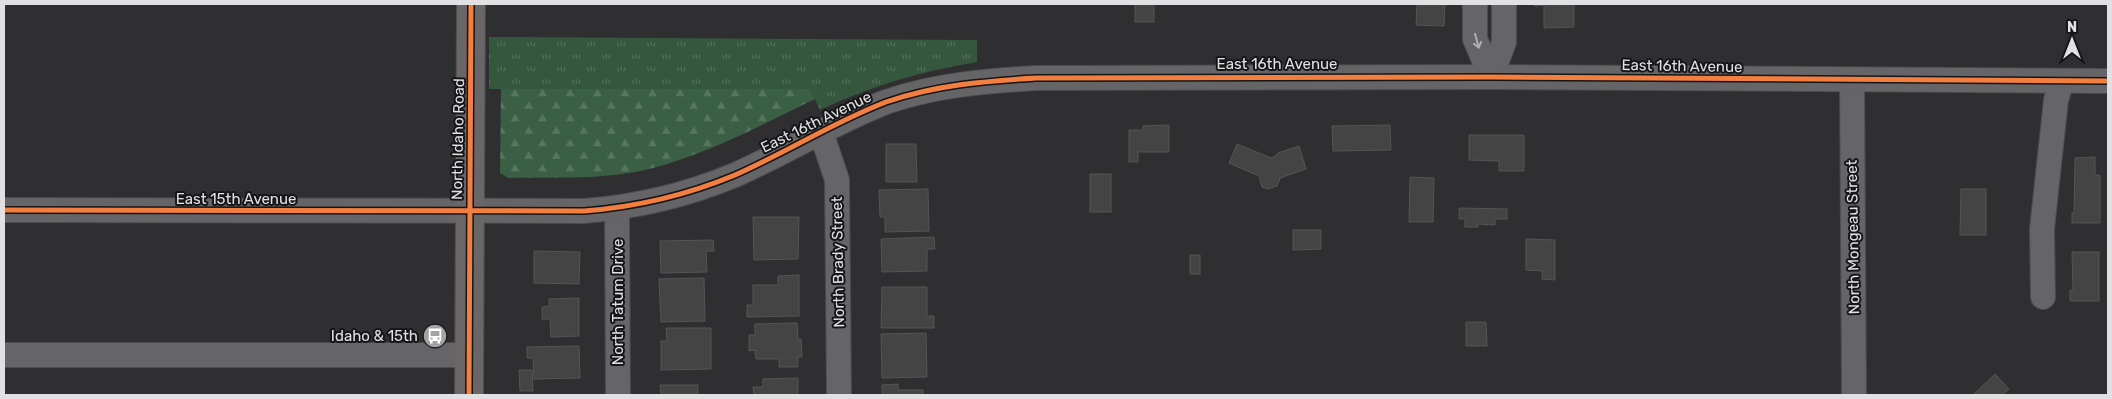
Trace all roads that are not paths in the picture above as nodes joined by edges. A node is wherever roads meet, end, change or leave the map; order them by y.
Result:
1 (471, 4) edge
2 (1475, 4) edge
3 (1504, 4) edge
4 (1491, 77) junction
5 (1852, 80) junction
6 (2062, 81) junction
7 (2108, 81) edge
8 (821, 132) junction
9 (617, 208) junction
10 (4, 210) edge
11 (469, 210) junction
12 (2043, 297) dead end
13 (469, 355) junction
14 (4, 356) edge
15 (469, 395) edge
16 (618, 395) edge
17 (839, 395) edge
18 (1854, 395) edge

1 - 11 main road, North Idaho Road
2 -> 4 street
3 - 4 street
4 - 5 street, East 16th Avenue
4 - 8 street, East 16th Avenue
5 - 6 street, East 16th Avenue
5 - 18 street, North Mongeau Street
6 - 7 street, East 16th Avenue
6 - 12 street
8 - 9 street, East 16th Avenue
8 - 17 street, North Brady Street
9 - 11 street, East 16th Avenue
9 - 16 street, North Tatum Drive
10 - 11 street, East 15th Avenue
11 - 13 main road, North Idaho Road
13 - 14 street
13 - 15 main road, North Idaho Road

